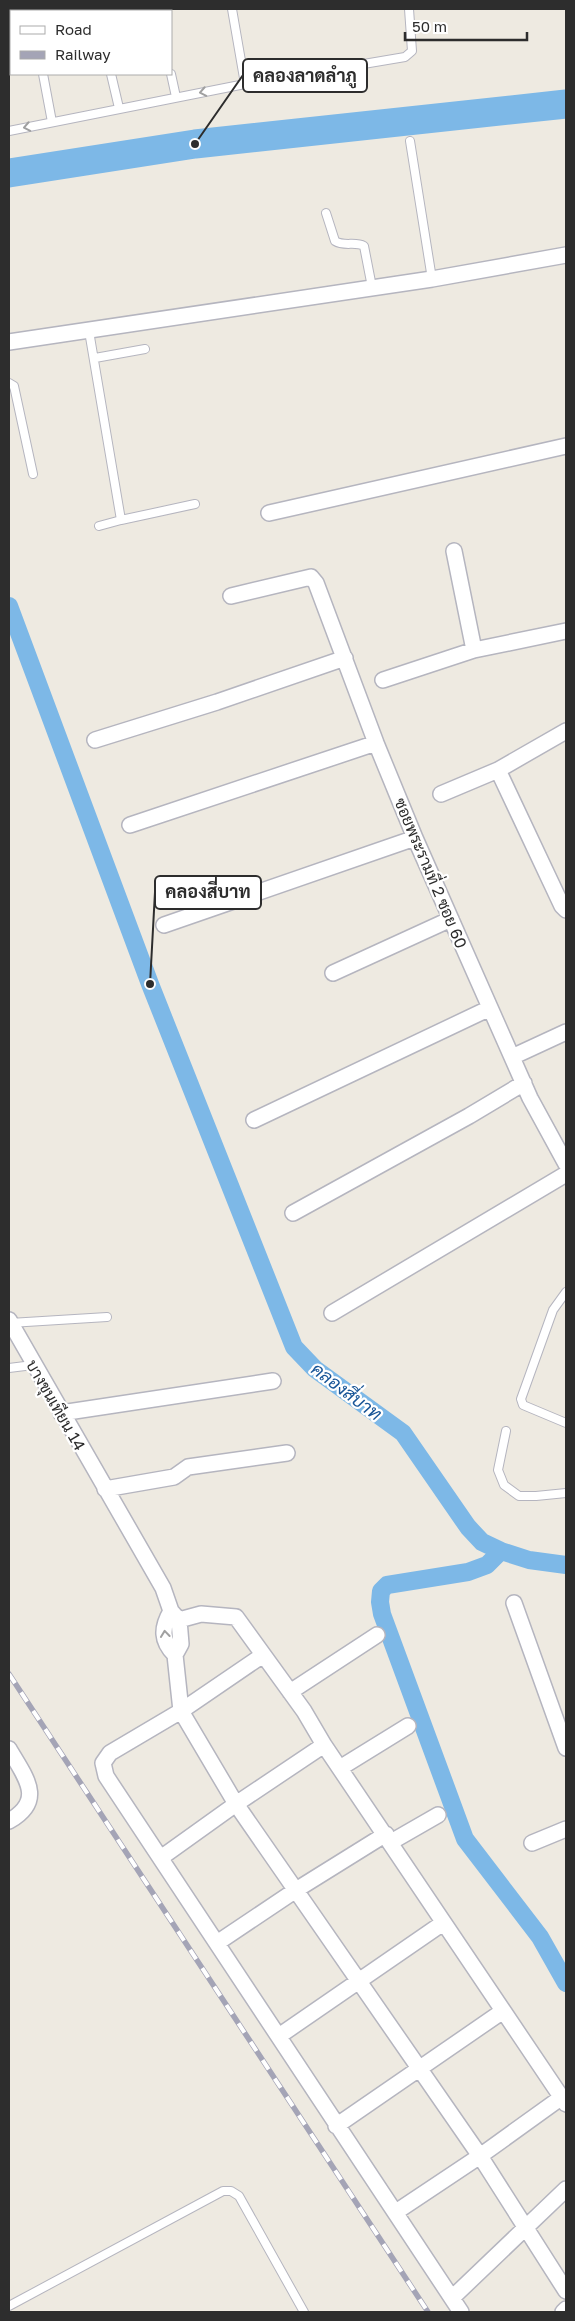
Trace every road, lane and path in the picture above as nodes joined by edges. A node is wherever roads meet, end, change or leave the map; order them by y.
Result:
1 (232, 9) edge
2 (409, 9) edge
3 (43, 75) edge
4 (111, 75) edge
5 (171, 75) edge
6 (245, 84) junction
7 (176, 98) junction
8 (119, 108) junction
9 (52, 122) junction
10 (9, 131) edge
11 (410, 141) dead end
12 (326, 213) dead end
13 (566, 255) edge
14 (432, 279) junction
15 (372, 287) junction
16 (89, 331) junction
17 (9, 342) edge
18 (145, 349) dead end
19 (95, 358) junction
20 (9, 383) edge
21 (566, 446) edge
22 (33, 474) dead end
23 (195, 504) dead end
24 (269, 513) dead end
25 (121, 520) junction
26 (99, 526) dead end
27 (454, 551) dead end
28 (231, 596) dead end
29 (566, 631) edge
30 (474, 650) junction
31 (345, 658) junction
32 (383, 680) dead end
33 (566, 732) edge
34 (94, 740) dead end
35 (376, 743) junction
36 (498, 770) junction
37 (441, 794) dead end
38 (130, 825) dead end
39 (415, 838) junction
40 (566, 910) edge
41 (451, 919) junction
42 (164, 925) dead end
43 (333, 973) dead end
44 (490, 1008) junction
45 (566, 1032) edge
46 (512, 1057) junction
47 (524, 1084) junction
48 (254, 1120) dead end
49 (566, 1164) edge
50 (566, 1174) edge
51 (293, 1213) dead end
52 (566, 1292) edge
53 (332, 1313) dead end
54 (107, 1317) dead end
55 (10, 1322) edge
56 (32, 1365) junction
57 (9, 1368) edge
58 (273, 1381) dead end
59 (61, 1413) junction
60 (566, 1423) edge
61 (506, 1431) dead end
62 (287, 1454) dead end
63 (105, 1489) junction
64 (566, 1493) edge
65 (514, 1603) dead end
66 (173, 1612) junction
67 (377, 1635) dead end
68 (264, 1655) junction
69 (290, 1692) junction
70 (181, 1711) junction
71 (560, 1713) edge
72 (408, 1726) dead end
73 (324, 1745) junction
74 (566, 1748) edge
75 (9, 1749) edge
76 (340, 1768) junction
77 (236, 1804) junction
78 (438, 1815) dead end
79 (9, 1821) edge
80 (566, 1829) edge
81 (388, 1838) junction
82 (532, 1843) dead end
83 (162, 1857) junction
84 (296, 1890) junction
85 (443, 1923) junction
86 (217, 1943) junction
87 (359, 1981) junction
88 (503, 2011) junction
89 (279, 2036) junction
90 (418, 2068) junction
91 (564, 2100) edge
92 (336, 2126) junction
93 (480, 2156) junction
94 (566, 2189) edge
95 (396, 2212) junction
96 (526, 2228) junction
97 (566, 2291) edge
98 (452, 2298) junction
99 (9, 2306) edge
100 (566, 2309) edge
101 (304, 2312) edge
102 (461, 2312) edge
103 (563, 2312) edge

1 - 6 lane
2 - 6 lane
3 - 9 lane
4 - 8 lane
5 - 7 lane
6 -> 7 lane
7 - 8 lane
8 - 9 lane
9 -> 10 lane
11 - 14 lane
12 - 15 lane
13 - 14 street
14 - 15 street
15 - 16 street
16 - 17 street
16 - 19 lane
18 - 19 lane
19 - 25 lane
20 - 22 lane
21 - 24 street
23 - 25 lane
25 - 26 lane
27 - 30 street
28 - 31 street, ซอยพระรามที่ 2 ซอย 60
29 - 30 street
30 - 32 street
31 - 34 street
31 - 35 street, ซอยพระรามที่ 2 ซอย 60
33 - 36 street
35 - 38 street
35 - 39 street, ซอยพระรามที่ 2 ซอย 60
36 - 37 street
36 - 40 street
39 - 41 street, ซอยพระรามที่ 2 ซอย 60
39 - 42 street
41 - 43 street
41 - 44 street, ซอยพระรามที่ 2 ซอย 60
44 - 46 street, ซอยพระรามที่ 2 ซอย 60
44 - 48 street
45 - 46 street
46 - 47 street, ซอยพระรามที่ 2 ซอย 60
47 - 49 street, ซอยพระรามที่ 2 ซอย 60
47 - 51 street
50 - 53 street
52 - 60 lane
54 - 55 lane
55 - 56 street, บางขุนเทียน 14
56 - 57 lane
56 - 59 street, บางขุนเทียน 14
58 - 59 street
59 - 63 street, บางขุนเทียน 14
61 - 64 lane
62 - 63 street
63 - 66 street, บางขุนเทียน 14
65 - 71 street
66 - 68 street
66 - 70 street, บางขุนเทียน 14
67 - 69 street
68 - 69 street
68 - 70 street
69 - 73 street
70 - 77 street
70 - 83 street
71 - 74 street
72 - 76 street
73 - 76 street
73 - 77 street
75 - 79 street
76 - 81 street
77 - 83 street
77 - 84 street
78 - 81 street
80 - 82 street
81 - 84 street
81 - 85 street
83 - 86 street
84 - 86 street
84 - 87 street
85 - 87 street
85 - 88 street
86 - 89 street
87 - 89 street
87 - 90 street
88 - 90 street
88 - 91 street
89 - 92 street
90 - 92 street
90 - 93 street
91 - 93 street
92 - 95 street
93 - 95 street
93 - 96 street
94 - 96 street
95 - 98 street
96 - 97 street
96 - 98 street
98 - 102 street
99 - 101 lane
100 - 103 street

